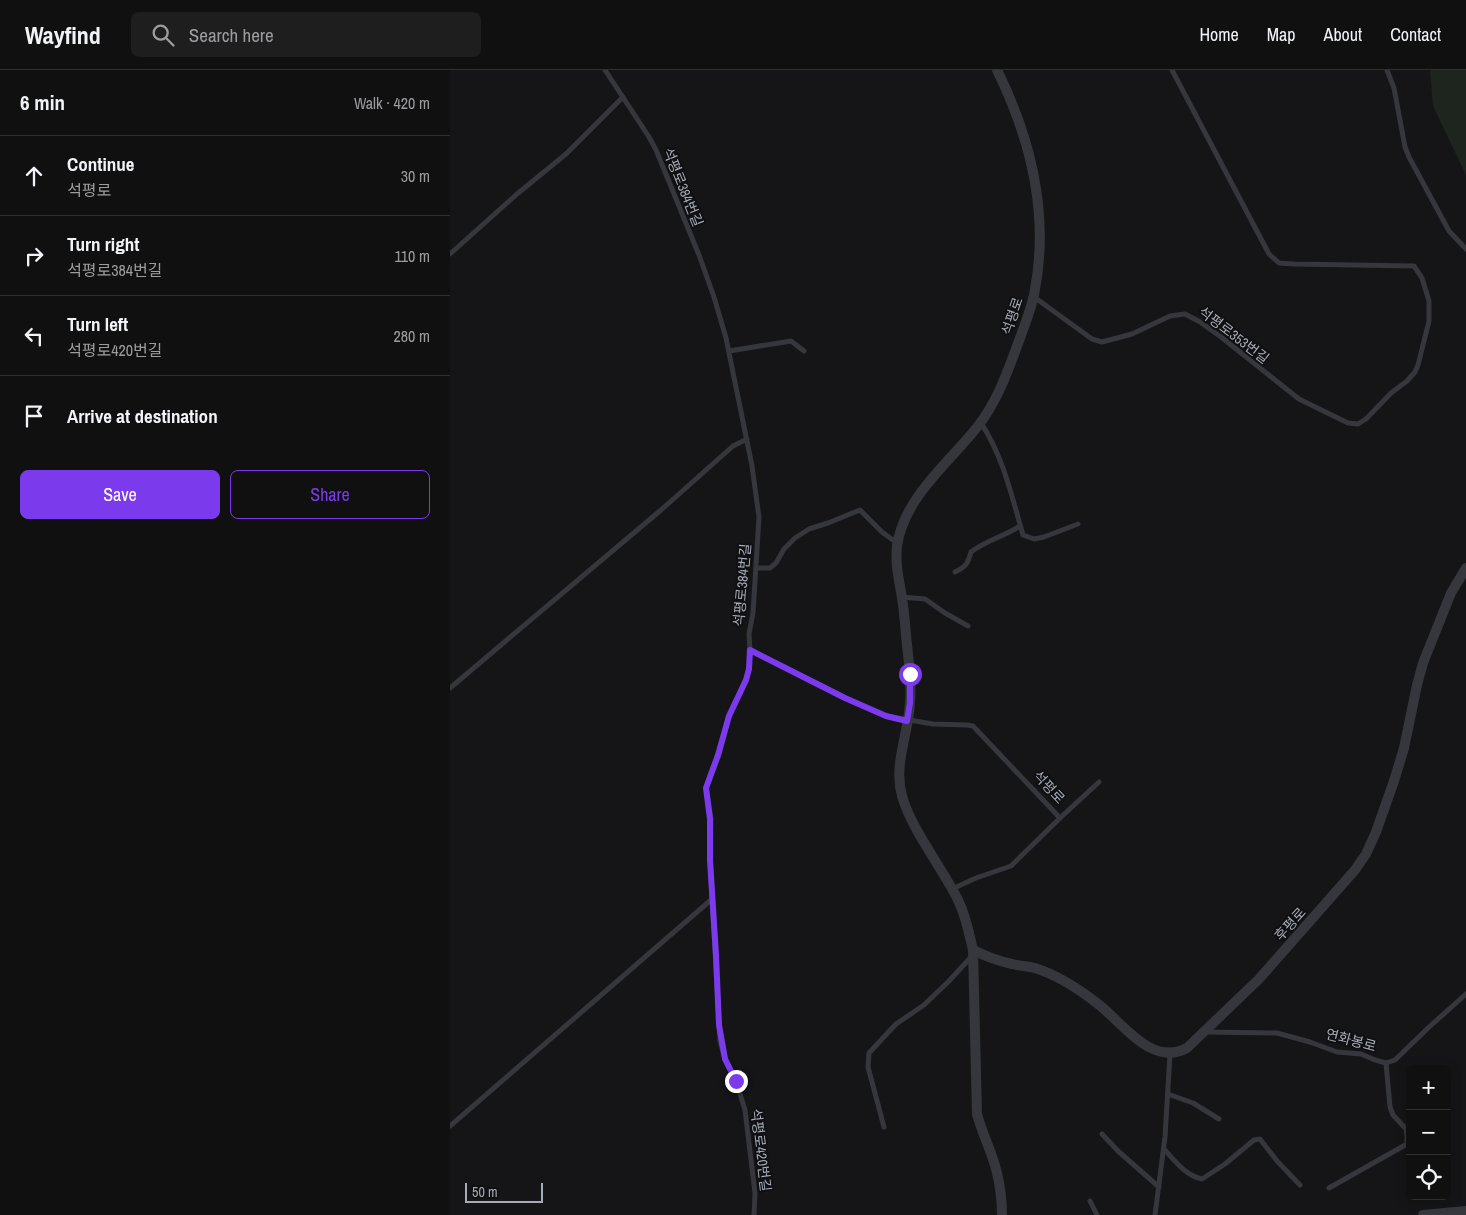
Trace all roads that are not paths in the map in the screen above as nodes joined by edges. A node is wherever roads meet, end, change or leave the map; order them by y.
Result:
1 (606, 70) edge
2 (997, 70) edge
3 (1172, 70) edge
4 (1387, 70) edge
5 (623, 97) junction
6 (1466, 250) edge
7 (450, 254) edge
8 (1034, 297) junction
9 (728, 351) junction
10 (804, 351) dead end
11 (981, 423) junction
12 (747, 439) junction
13 (1078, 524) dead end
14 (1020, 526) junction
15 (897, 543) junction
16 (756, 568) junction
17 (1466, 568) edge
18 (955, 572) dead end
19 (902, 598) junction
20 (968, 626) dead end
21 (750, 650) junction
22 (450, 688) edge
23 (907, 721) junction
24 (1098, 782) dead end
25 (1060, 818) junction
26 (952, 890) junction
27 (712, 899) junction
28 (972, 953) junction
29 (1466, 994) edge
30 (1205, 1032) junction
31 (1170, 1054) junction
32 (1386, 1063) junction
33 (1168, 1094) junction
34 (1219, 1119) dead end
35 (450, 1126) edge
36 (884, 1127) dead end
37 (1102, 1134) dead end
38 (1164, 1149) junction
39 (1300, 1185) dead end
40 (1159, 1187) junction
41 (1329, 1188) dead end
42 (1090, 1201) dead end
43 (1466, 1211) edge
44 (754, 1215) edge
45 (1002, 1215) edge
46 (1097, 1215) edge
47 (1155, 1215) edge
48 (1424, 1215) edge

1 - 5 lane, 석평로384번길
2 - 8 street, 석평로
3 - 8 lane, 석평로353번길
4 - 6 lane
5 - 7 lane
5 - 9 lane, 석평로384번길
8 - 11 street, 석평로
9 - 10 lane
9 - 12 lane, 석평로384번길
11 - 14 lane
11 - 15 street, 석평로
12 - 16 lane, 석평로384번길
12 - 22 lane
13 - 14 lane
14 - 18 lane
15 - 16 lane
15 - 19 street, 석평로
16 - 21 lane, 석평로384번길
17 - 30 street, 후평로
19 - 20 lane
19 - 23 street, 석평로
21 - 23 lane
21 - 27 lane, 석평로420번길
23 - 25 lane, 석평로
23 - 26 street, 석평로
24 - 25 lane
25 - 26 lane, 석평로
26 - 28 street, 석평로
27 - 35 lane
27 - 44 lane, 석평로420번길
28 - 31 street
28 - 36 lane
28 - 45 street, 석평로
29 - 32 lane, 연화봉로
30 - 31 street, 후평로
30 - 32 lane, 연화봉로
31 - 33 lane
32 - 41 lane
33 - 34 lane
33 - 38 lane
37 - 40 lane
38 - 39 lane
38 - 40 lane
40 - 47 lane
42 - 46 lane
43 - 48 street

